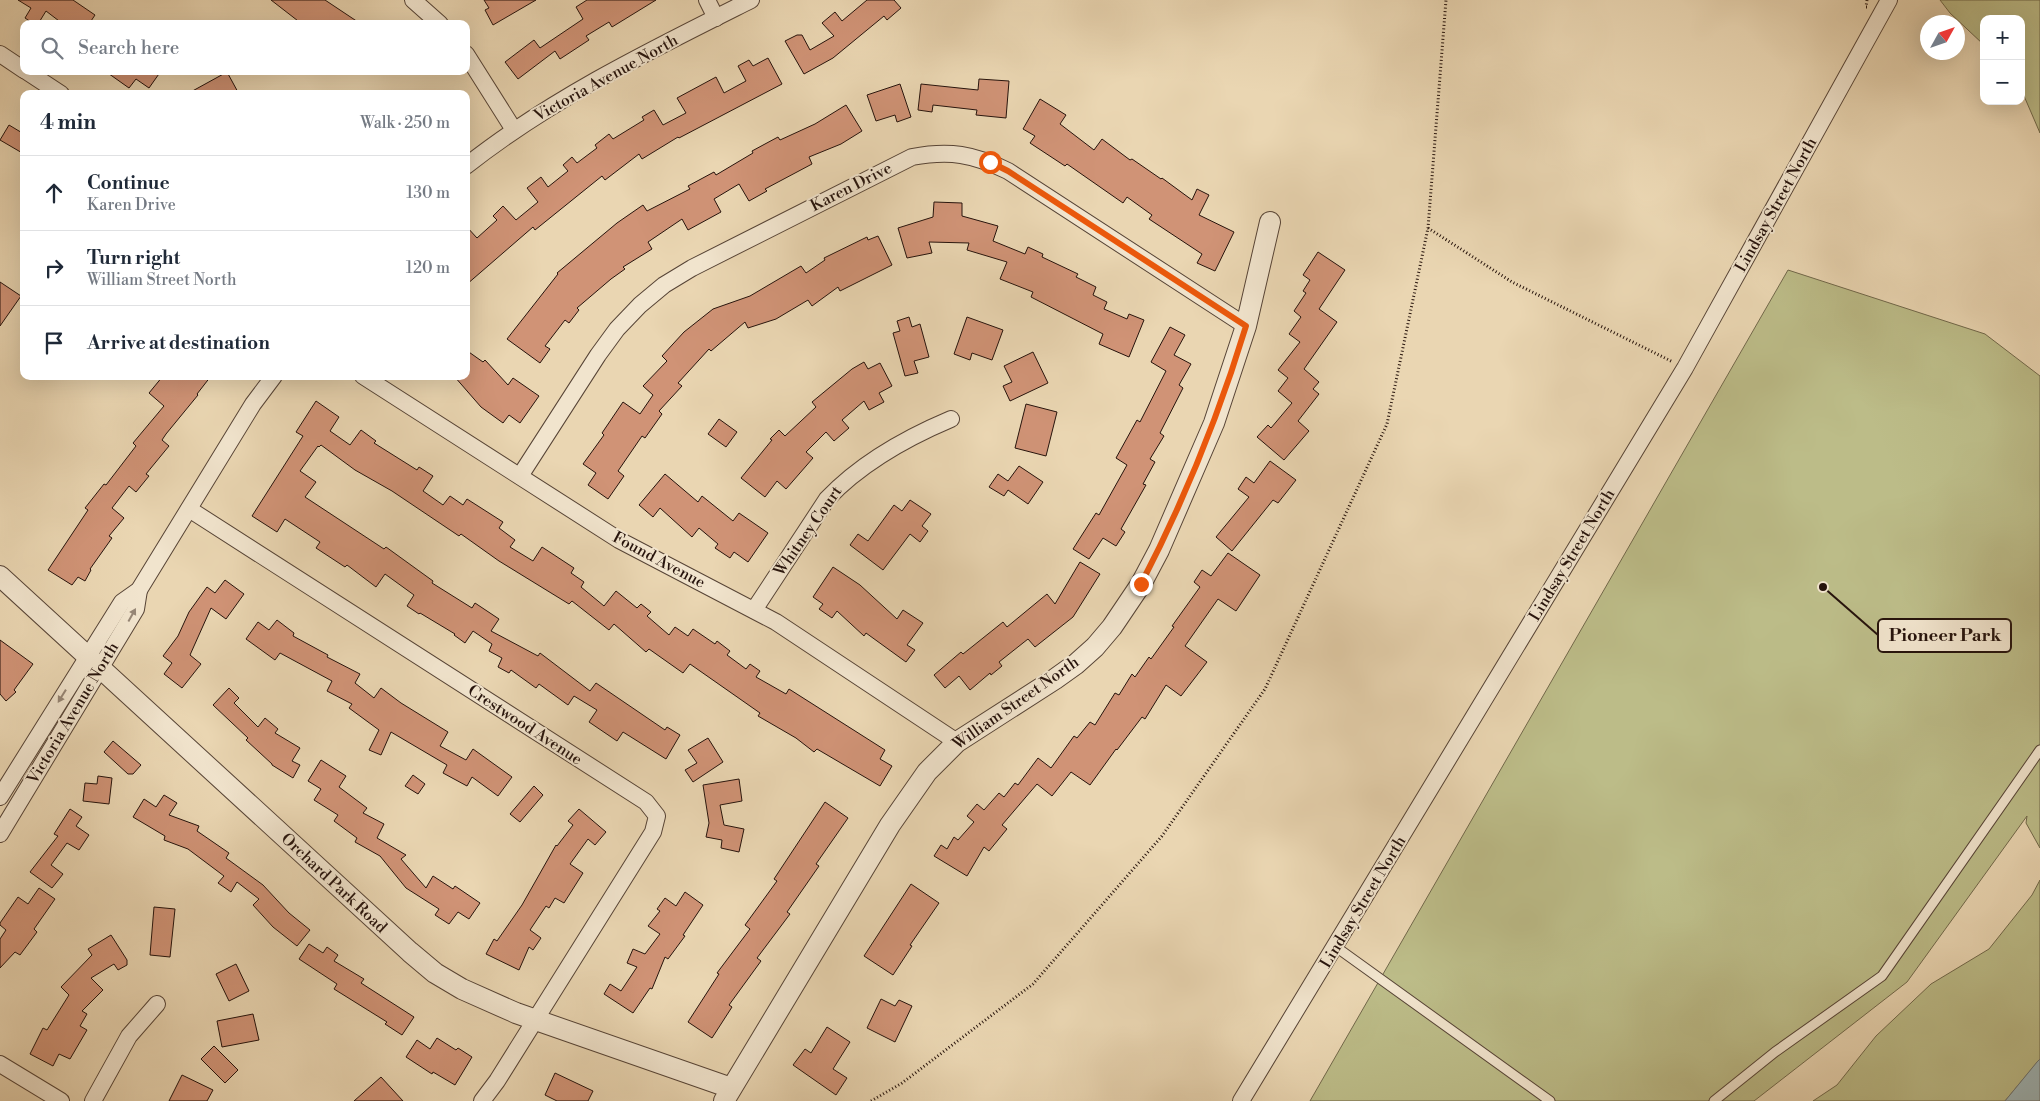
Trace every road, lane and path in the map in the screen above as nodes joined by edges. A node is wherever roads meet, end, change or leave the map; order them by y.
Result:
1 (413, 0) edge
2 (708, 0) edge
3 (751, 0) edge
4 (1446, 0) edge
5 (1889, 0) edge
6 (716, 18) junction
7 (436, 20) edge
8 (0, 54) edge
9 (470, 60) edge
10 (20, 67) edge
11 (32, 75) edge
12 (55, 90) edge
13 (514, 130) junction
14 (470, 163) edge
15 (1270, 222) dead end
16 (1428, 228) junction
17 (1246, 326) junction
18 (1685, 368) junction
19 (271, 380) edge
20 (369, 380) edge
21 (951, 419) dead end
22 (520, 476) junction
23 (189, 509) junction
24 (0, 576) edge
25 (754, 610) junction
26 (94, 661) junction
27 (957, 742) junction
28 (2040, 750) edge
29 (0, 798) edge
30 (0, 834) edge
31 (1336, 947) junction
32 (157, 1004) dead end
33 (536, 1020) junction
34 (0, 1064) edge
35 (728, 1095) edge
36 (61, 1101) edge
37 (93, 1101) edge
38 (482, 1101) edge
39 (872, 1101) edge
40 (1242, 1101) edge
41 (1550, 1101) edge
42 (1714, 1101) edge

1 - 7 street
2 - 6 street
3 - 6 street, Victoria Avenue North
4 - 16 path
5 - 18 street, Lindsay Street North
6 - 13 street, Victoria Avenue North
8 - 10 street
9 - 13 street
11 - 12 street
13 - 14 street, Victoria Avenue North
15 - 17 street, William Street North
16 - 18 path
16 - 39 path
17 - 22 street, Karen Drive
17 - 27 street, William Street North
18 - 31 street, Lindsay Street North
19 - 23 street, Victoria Avenue North
20 - 22 street, Found Avenue
21 - 25 street, Whitney Court
22 - 25 street, Found Avenue
23 - 26 street, Victoria Avenue North
23 - 33 street, Crestwood Avenue
24 - 26 street, Orchard Park Road
25 - 27 street, Found Avenue
26 -> 29 street, Victoria Avenue North
26 - 30 street, Victoria Avenue North
26 - 33 street, Orchard Park Road
27 - 35 street, William Street North
28 - 42 lane
31 - 40 street, Lindsay Street North
31 - 41 lane
32 - 37 street
33 - 35 street, Orchard Park Road
33 - 38 street
34 - 36 street

